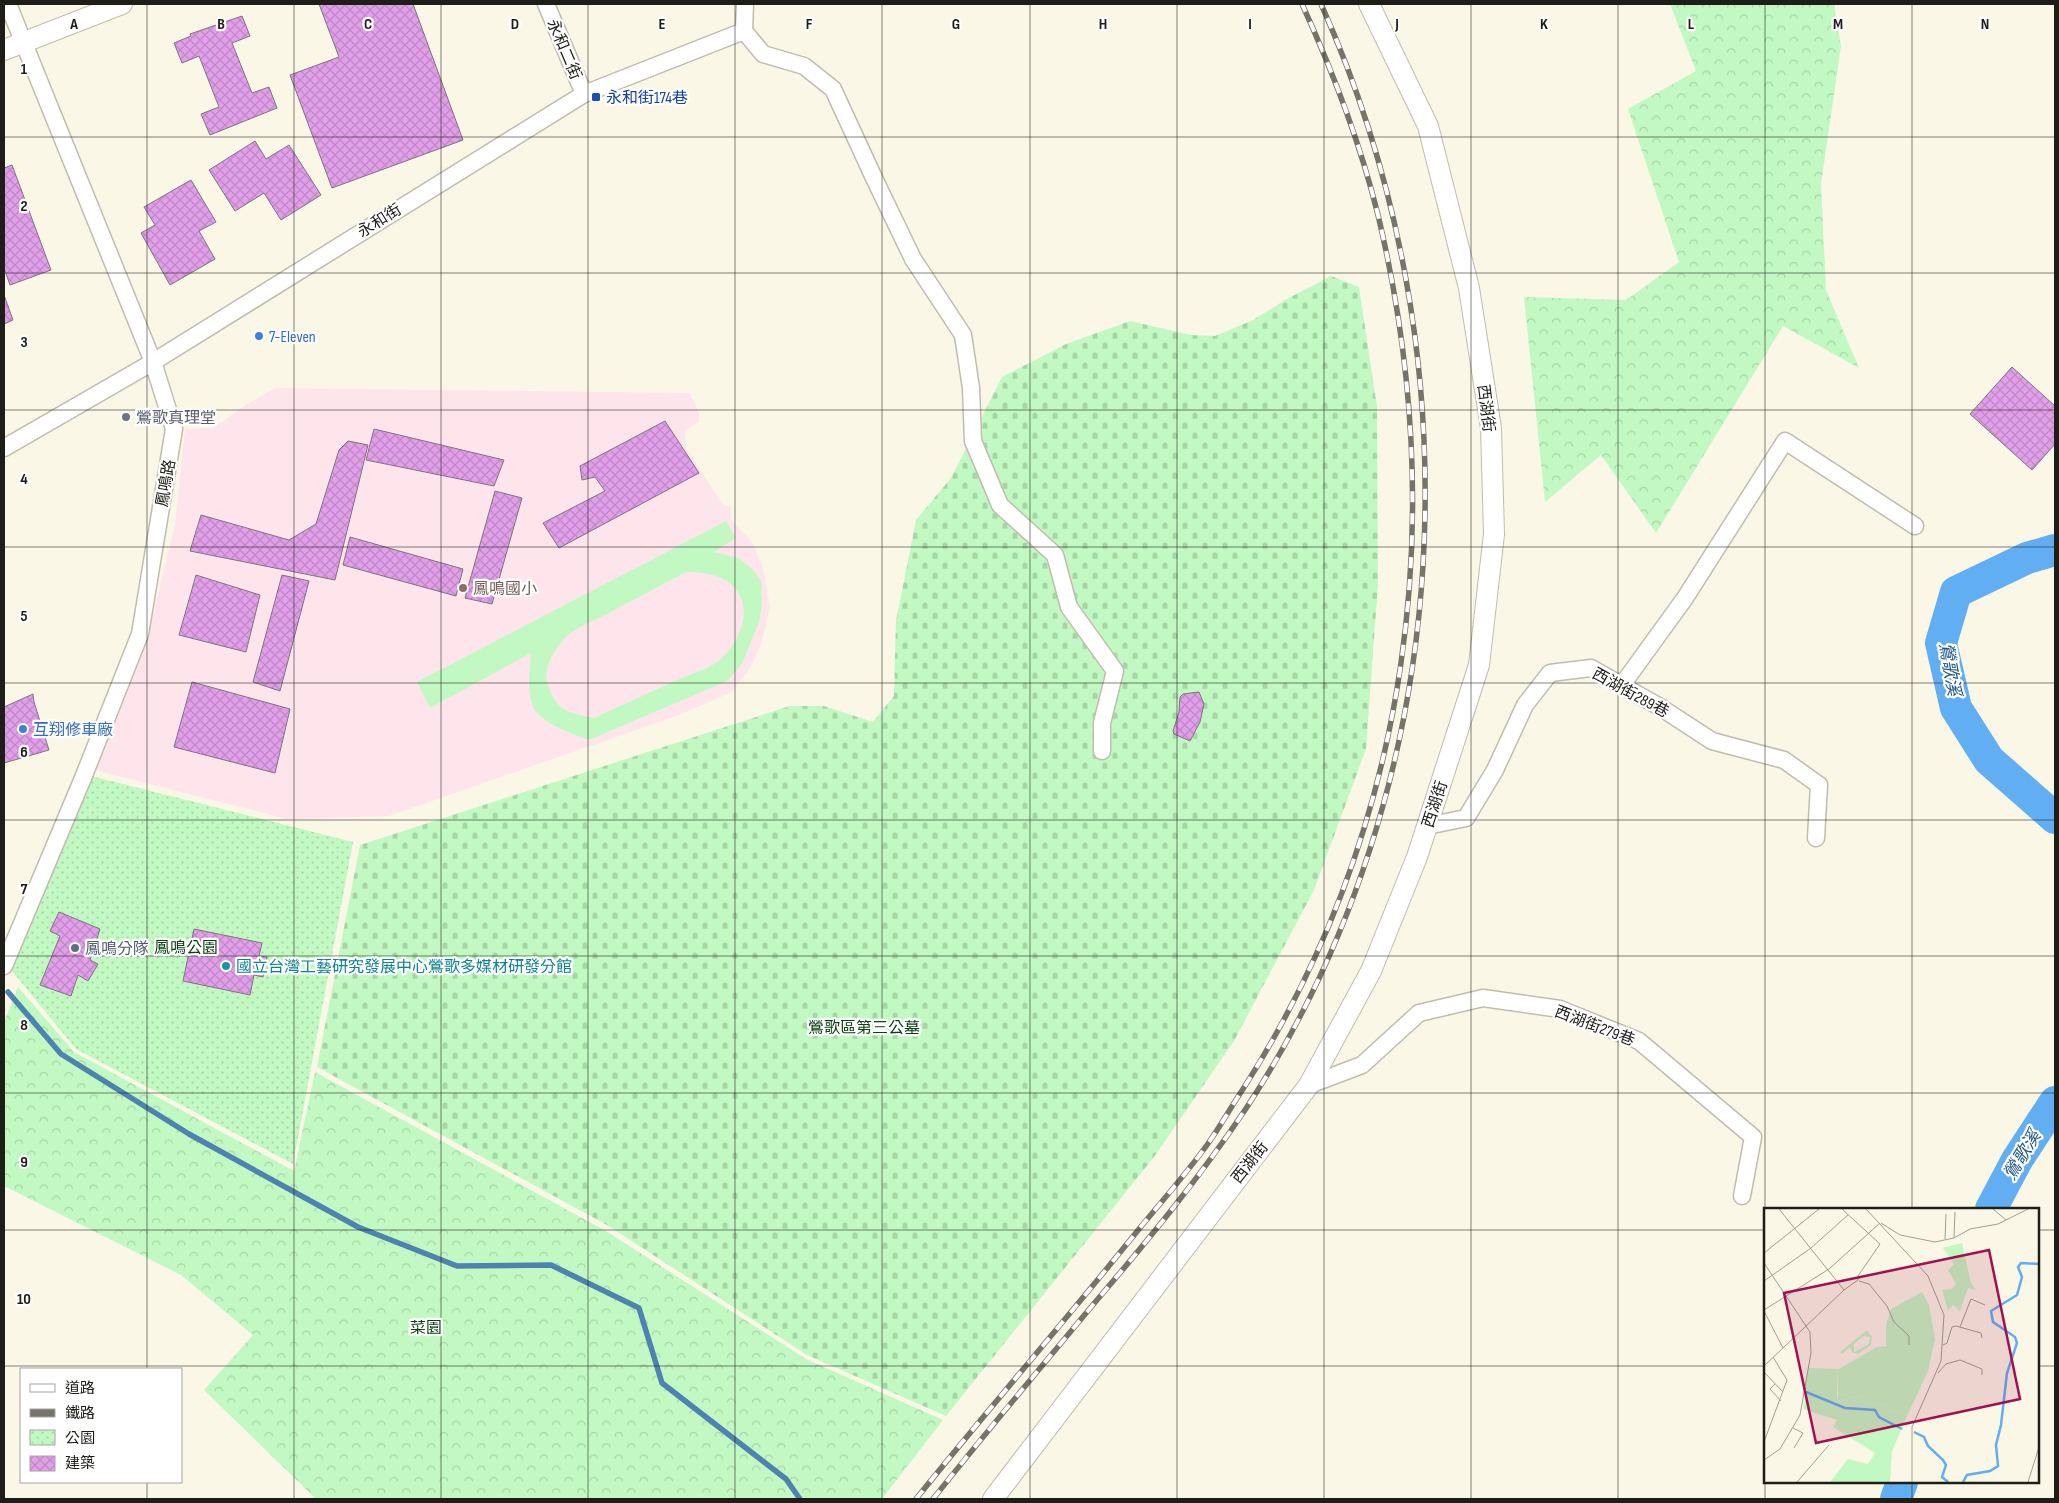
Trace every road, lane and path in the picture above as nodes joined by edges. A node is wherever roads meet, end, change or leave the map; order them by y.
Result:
1 (8, 4) edge
2 (122, 4) edge
3 (546, 4) edge
4 (745, 4) edge
5 (1369, 4) edge
6 (744, 31) junction
7 (24, 44) junction
8 (4, 50) edge
9 (584, 94) junction
10 (153, 362) junction
11 (4, 448) edge
12 (1915, 526) dead end
13 (1622, 685) junction
14 (1102, 751) dead end
15 (1427, 826) junction
16 (1816, 838) dead end
17 (4, 966) edge
18 (1309, 1085) junction
19 (1742, 1196) dead end
20 (992, 1499) edge

1 - 7 street, 鳳鳴路
2 - 7 street
3 - 9 street, 永和二街
4 - 6 street
5 - 15 street, 西湖街
6 - 9 street, 永和街
6 - 14 street
7 - 8 street
7 - 10 street, 鳳鳴路
9 - 10 street, 永和街
10 - 11 street, 永和街
10 - 17 street, 鳳鳴路
12 - 13 street
13 - 15 street, 西湖街289巷
13 - 16 street, 西湖街289巷
15 - 18 street, 西湖街
18 - 19 street, 西湖街279巷
18 - 20 street, 西湖街

